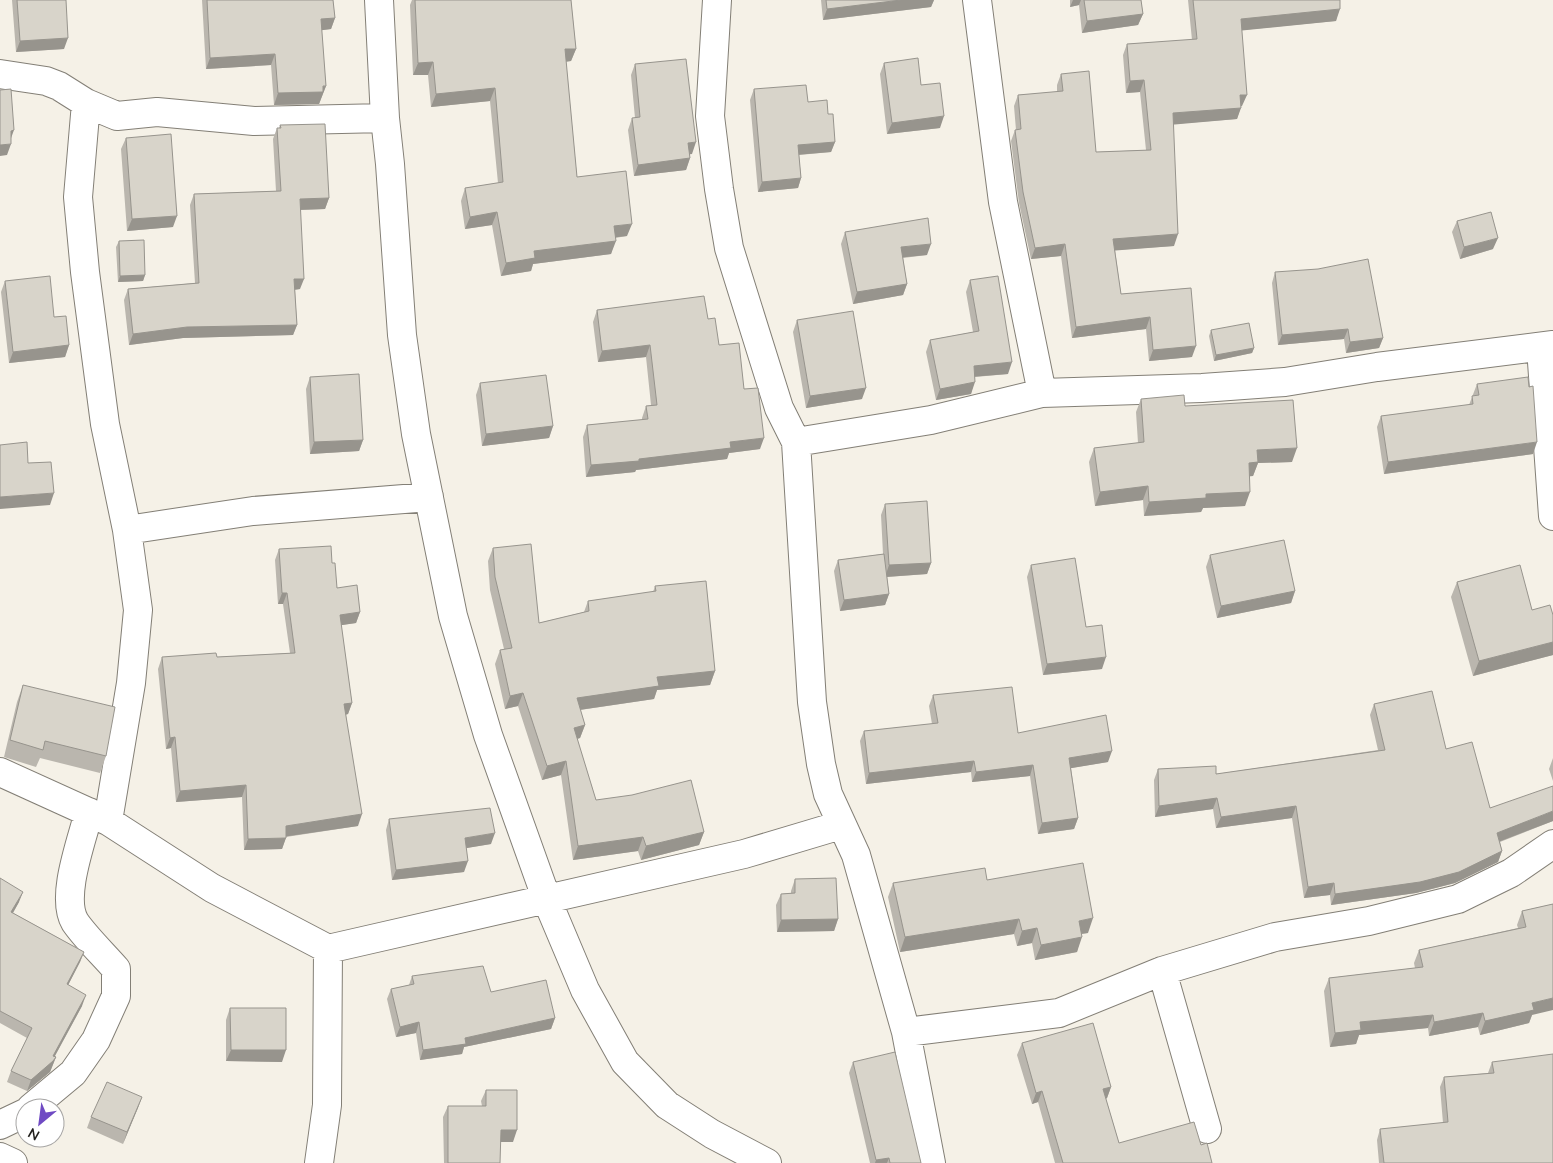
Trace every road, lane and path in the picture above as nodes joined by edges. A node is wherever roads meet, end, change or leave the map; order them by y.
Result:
1 (379, 0) edge
2 (716, 0) edge
3 (977, 0) edge
4 (0, 74) edge
5 (86, 103) junction
6 (384, 118) junction
7 (1547, 346) edge
8 (1042, 393) junction
9 (796, 442) junction
10 (429, 497) junction
11 (1553, 516) edge
12 (127, 530) junction
13 (0, 772) edge
14 (99, 817) junction
15 (841, 825) junction
16 (1553, 844) edge
17 (547, 900) junction
18 (328, 949) junction
19 (1162, 971) junction
20 (906, 1032) junction
21 (42, 1098) edge
22 (15, 1117) edge
23 (0, 1124) edge
24 (1207, 1129) dead end
25 (0, 1157) edge
26 (13, 1163) edge
27 (319, 1163) edge
28 (767, 1163) edge
29 (932, 1163) edge

1 - 6 street
2 - 9 street
3 - 8 street
4 - 5 street
5 - 6 street
5 - 12 street
6 - 10 street
7 - 8 street
7 - 11 street
8 - 9 street
9 - 15 street
10 - 12 street
10 - 17 street
12 - 14 street
13 - 14 street
14 - 18 street
14 - 21 street
15 - 17 street
15 - 20 street
16 - 19 street
17 - 18 street
17 - 28 street
18 - 27 street
19 - 20 street
19 - 24 street
20 - 29 street
22 - 23 street
25 - 26 street

